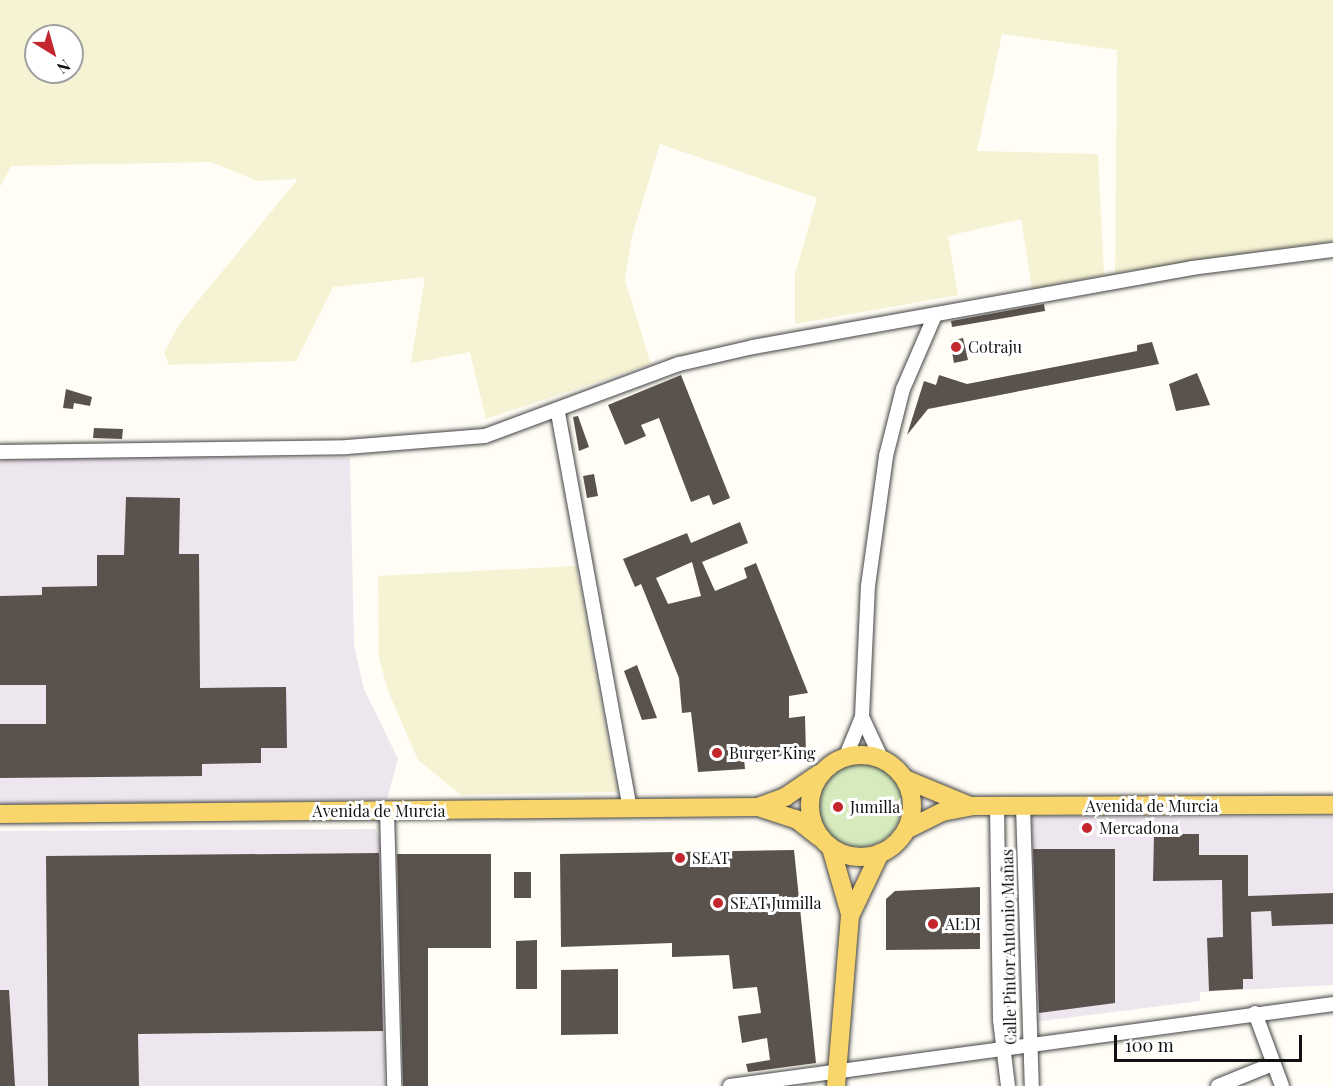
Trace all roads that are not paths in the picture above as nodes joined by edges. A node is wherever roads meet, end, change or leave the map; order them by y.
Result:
1 (1333, 250) edge
2 (935, 315) junction
3 (558, 413) junction
4 (0, 452) edge
5 (862, 717) junction
6 (846, 756) junction
7 (881, 758) junction
8 (822, 772) junction
9 (905, 779) junction
10 (1333, 805) edge
11 (972, 806) junction
12 (997, 806) junction
13 (1023, 806) junction
14 (758, 807) junction
15 (630, 809) junction
16 (387, 810) junction
17 (0, 814) edge
18 (906, 830) junction
19 (825, 842) junction
20 (880, 853) junction
21 (850, 916) junction
22 (1333, 1004) edge
23 (1255, 1013) junction
24 (1027, 1045) junction
25 (1002, 1048) junction
26 (1273, 1064) junction
27 (837, 1078) edge
28 (394, 1086) edge
29 (730, 1086) edge
30 (1008, 1086) edge
31 (1032, 1086) edge
32 (1218, 1086) edge
33 (1282, 1086) edge

1 - 2 street
2 - 3 street
2 - 5 street
3 - 4 street
3 - 15 street
5 - 6 street
5 - 7 street
6 - 7 main road
6 - 8 main road
7 - 9 main road
8 - 14 main road, Avenida de Murcia
8 - 19 main road
9 - 11 main road, Avenida de Murcia
9 - 18 main road
10 - 13 main road, Avenida de Murcia
11 - 12 main road, Avenida de Murcia
11 - 18 main road, Avenida de Murcia
12 - 13 main road, Avenida de Murcia
12 - 25 street, Calle Pintor Antonio Mañas
13 - 24 street, Calle Pintor Antonio Mañas
14 - 15 main road, Avenida de Murcia
14 - 19 main road, Avenida de Murcia
15 - 16 main road, Avenida de Murcia
16 - 17 main road, Avenida de Murcia
16 - 28 street
18 - 20 main road
19 - 20 main road
19 - 21 main road
20 - 21 main road
21 - 27 main road
22 - 23 street
23 - 24 street
23 - 26 street
24 - 25 street
24 - 31 street, Calle Pintor Antonio Mañas
25 - 27 street
25 - 30 street, Calle Pintor Antonio Mañas
26 - 32 street
26 - 33 street
27 - 29 street

